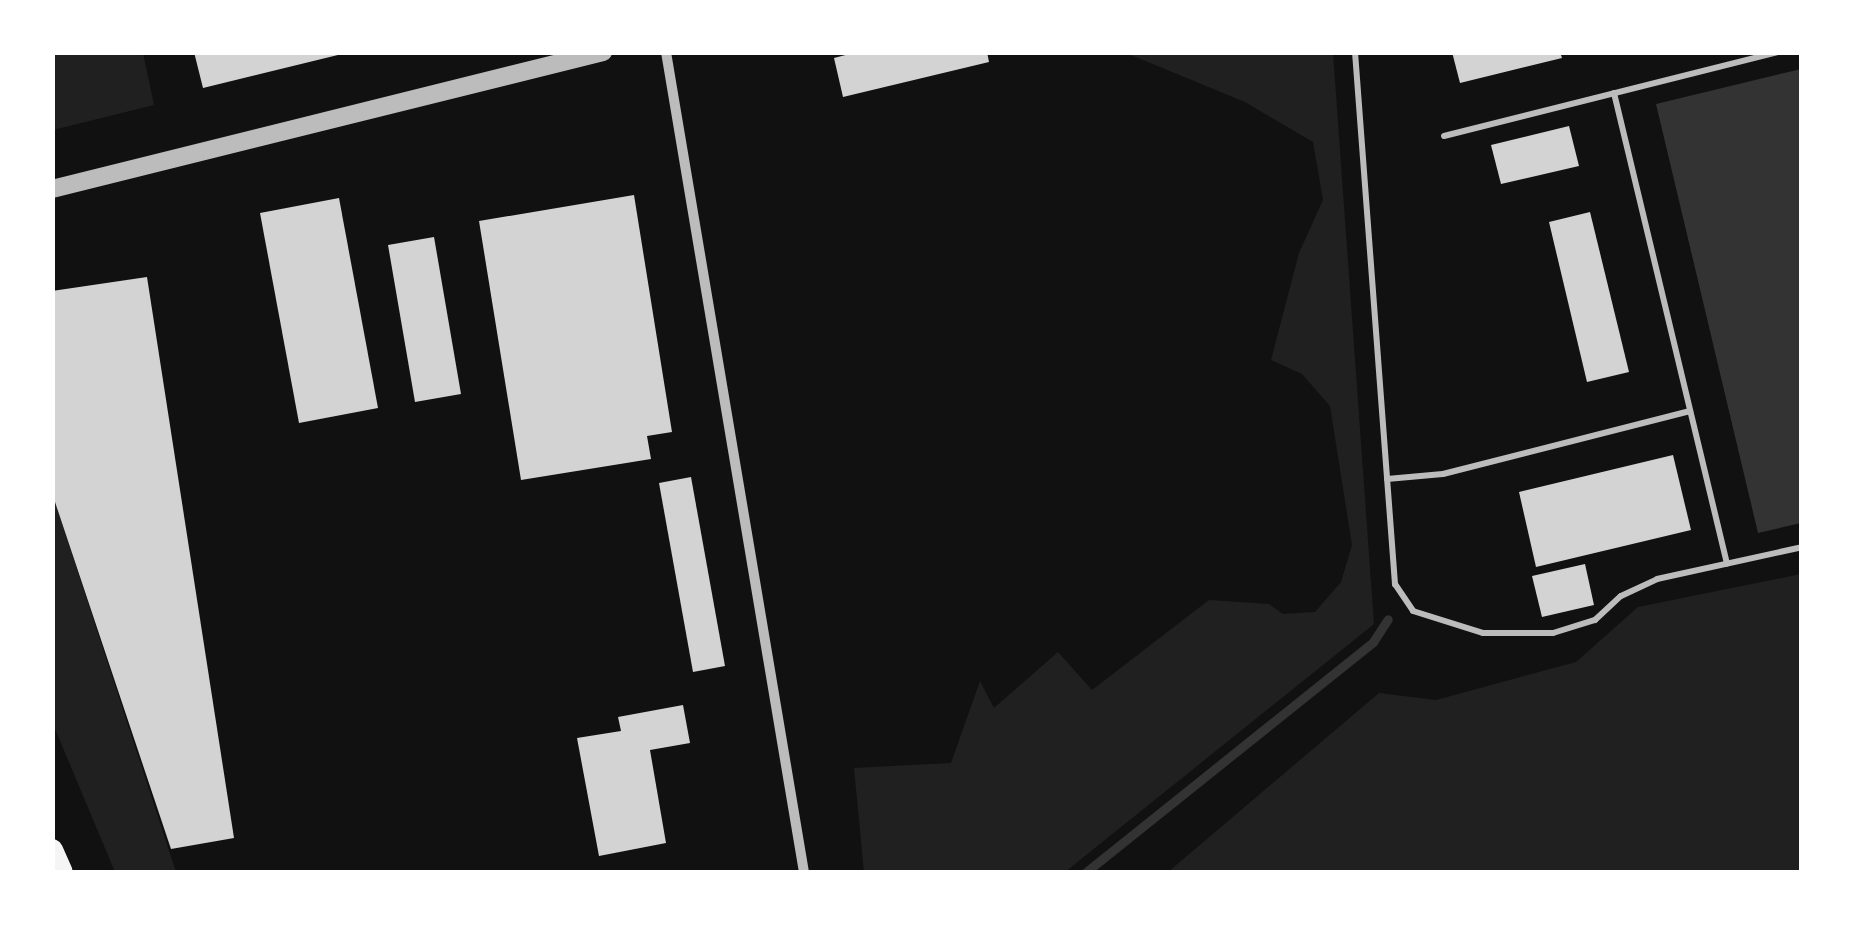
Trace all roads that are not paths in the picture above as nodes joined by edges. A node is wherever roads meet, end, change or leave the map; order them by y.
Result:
1 (603, 52) edge
2 (666, 52) edge
3 (1354, 52) edge
4 (1778, 52) edge
5 (1614, 94) junction
6 (1444, 136) dead end
7 (52, 188) edge
8 (1690, 411) junction
9 (1387, 479) junction
10 (1802, 547) edge
11 (1727, 564) junction
12 (52, 850) edge
13 (62, 872) edge
14 (804, 872) edge

1 - 7 street
2 - 14 street
3 - 9 lane
4 - 5 lane
5 - 6 lane
5 - 8 lane
8 - 9 lane
8 - 11 lane
9 - 11 lane
10 - 11 lane
12 - 13 highway

